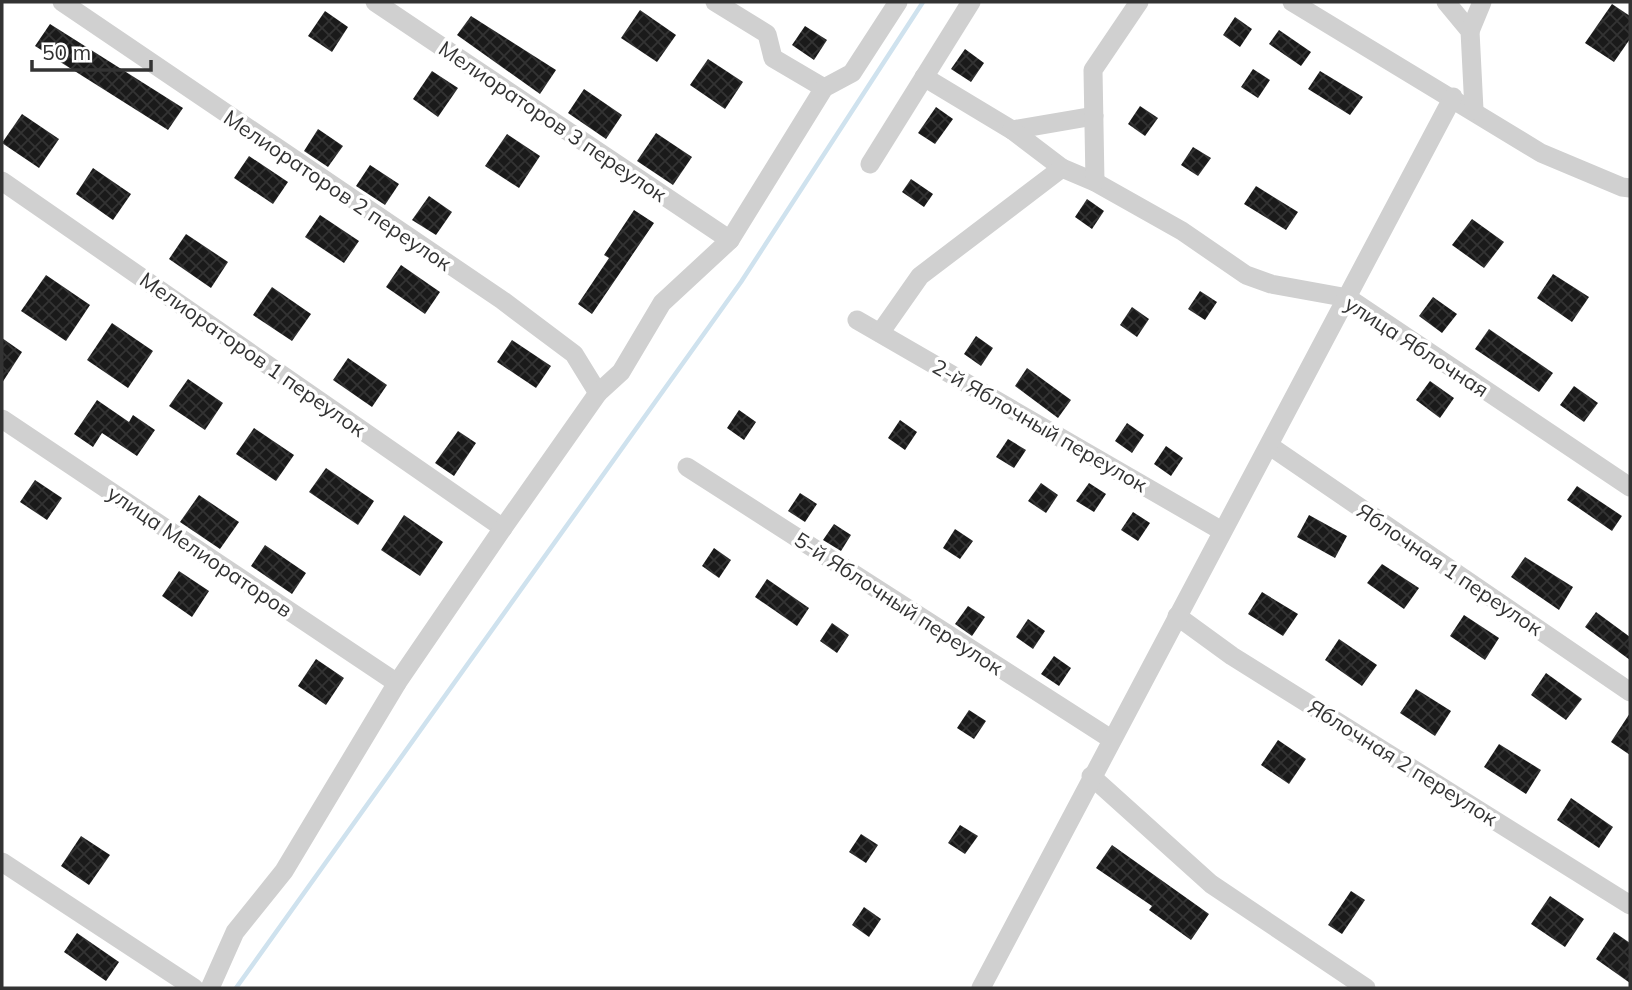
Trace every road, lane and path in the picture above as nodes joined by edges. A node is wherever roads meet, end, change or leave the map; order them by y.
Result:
1 (62, 2) edge
2 (376, 2) edge
3 (715, 2) edge
4 (898, 2) edge
5 (971, 2) edge
6 (1139, 2) edge
7 (1292, 2) edge
8 (1446, 2) edge
9 (1482, 2) edge
10 (1469, 31) junction
11 (924, 78) junction
12 (824, 88) junction
13 (1453, 97) junction
14 (1474, 110) junction
15 (1094, 116) junction
16 (1012, 130) junction
17 (870, 164) dead end
18 (1062, 168) junction
19 (2, 181) edge
20 (1095, 182) junction
21 (1630, 188) edge
22 (730, 240) junction
23 (1348, 298) junction
24 (857, 320) dead end
25 (880, 333) junction
26 (598, 393) junction
27 (2, 419) edge
28 (1270, 446) junction
29 (687, 467) dead end
30 (1630, 487) edge
31 (503, 528) junction
32 (1222, 531) junction
33 (1177, 616) junction
34 (397, 683) junction
35 (1630, 692) edge
36 (1111, 739) junction
37 (1091, 776) junction
38 (2, 862) edge
39 (1630, 905) edge
40 (983, 987) edge
41 (194, 988) edge
42 (210, 988) edge
43 (1366, 988) edge

1 - 26 street, Мелиораторов 2 переулок
2 - 22 street, Мелиораторов 3 переулок
3 - 12 street
4 - 12 street
5 - 11 street
6 - 15 street
7 - 13 street
8 - 10 street
9 - 10 street
10 - 14 street
11 - 16 street, улица Яблочная
11 - 17 street
12 - 22 street
13 - 14 street
13 - 23 street
14 - 21 street
15 - 16 street
15 - 20 street
16 - 18 street, улица Яблочная
18 - 20 street, улица Яблочная
18 - 25 street
19 - 31 street, Мелиораторов 1 переулок
20 - 23 street, улица Яблочная
22 - 26 street
23 - 28 street
23 - 30 street, улица Яблочная
24 - 25 street, 2-й Яблочный переулок
25 - 32 street, 2-й Яблочный переулок
26 - 31 street
27 - 34 street, улица Мелиораторов
28 - 32 street
28 - 35 street, Яблочная 1 переулок
29 - 36 street, 5-й Яблочный переулок
31 - 34 street
32 - 33 street
33 - 36 street
33 - 39 street, Яблочная 2 переулок
34 - 42 street
36 - 37 street
37 - 40 street
37 - 43 street
38 - 41 street

